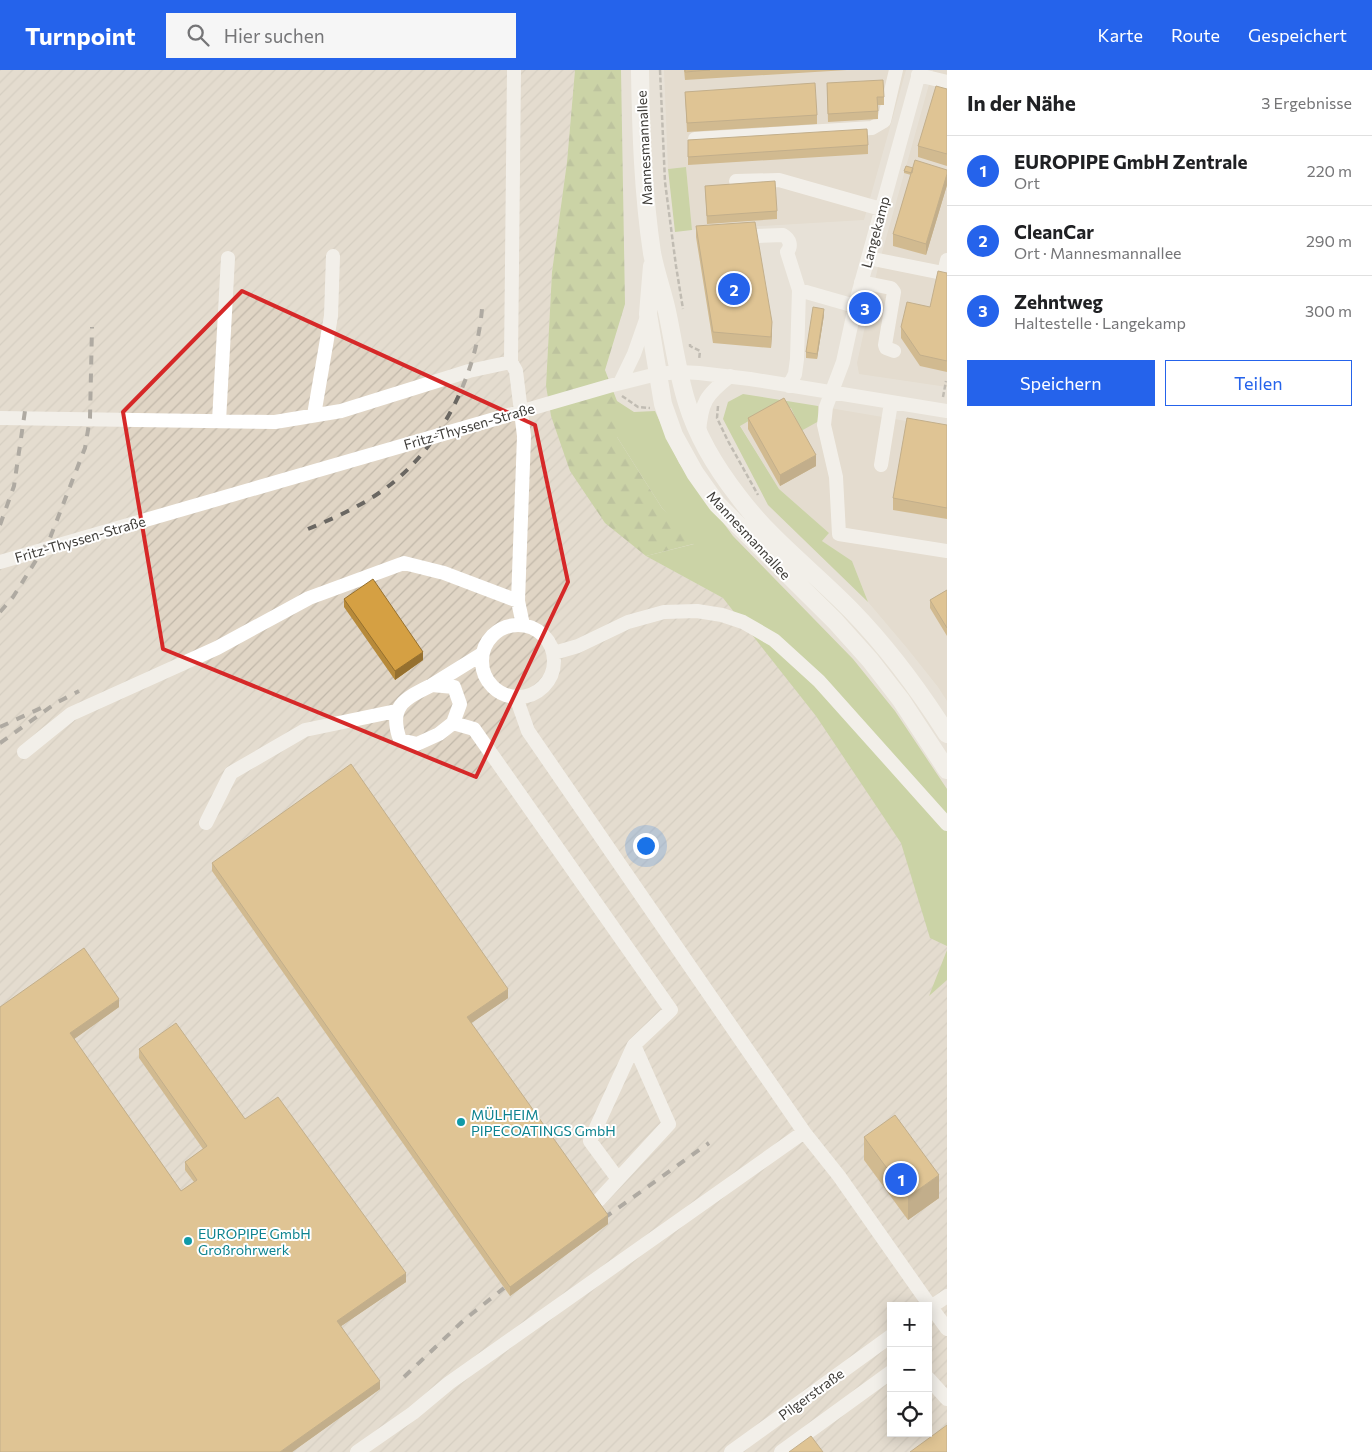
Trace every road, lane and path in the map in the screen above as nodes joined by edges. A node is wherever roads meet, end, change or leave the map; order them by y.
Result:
1 (514, 70) edge
2 (640, 70) edge
3 (660, 70) edge
4 (896, 70) edge
5 (919, 72) edge
6 (947, 82) edge
7 (695, 139) edge
8 (736, 181) dead end
9 (881, 209) junction
10 (756, 241) edge
11 (652, 255) junction
12 (332, 256) dead end
13 (228, 258) dead end
14 (868, 258) junction
15 (946, 269) edge
16 (861, 282) junction
17 (800, 290) junction
18 (855, 306) junction
19 (684, 311) dead end
20 (648, 314) junction
21 (688, 337) dead end
22 (894, 351) dead end
23 (511, 362) junction
24 (680, 372) junction
25 (699, 373) junction
26 (657, 374) junction
27 (730, 376) junction
28 (946, 381) edge
29 (615, 384) junction
30 (789, 386) junction
31 (831, 393) junction
32 (707, 396) junction
33 (943, 397) dead end
34 (891, 403) junction
35 (947, 411) edge
36 (314, 415) junction
37 (0, 418) edge
38 (219, 421) junction
39 (700, 433) junction
40 (881, 465) dead end
41 (759, 497) dead end
42 (947, 551) edge
43 (0, 562) edge
44 (518, 601) junction
45 (523, 625) junction
46 (554, 653) junction
47 (482, 654) junction
48 (432, 685) junction
49 (516, 697) junction
50 (396, 711) junction
51 (453, 723) junction
52 (947, 734) edge
53 (24, 752) dead end
54 (947, 770) edge
55 (206, 823) dead end
56 (947, 824) edge
57 (634, 1045) junction
58 (804, 1132) junction
59 (618, 1179) junction
60 (599, 1200) edge
61 (947, 1296) edge
62 (926, 1302) edge
63 (932, 1307) edge
64 (932, 1310) edge
65 (947, 1329) edge
66 (887, 1343) edge
67 (887, 1375) edge
68 (932, 1382) edge
69 (947, 1399) edge
70 (357, 1452) edge
71 (731, 1452) edge
72 (781, 1452) edge

1 - 23 street
2 - 11 main road, Mannesmannallee
3 - 19 path
4 - 7 street
5 - 6 street
5 - 9 street, Langekamp
8 - 9 street
9 - 14 street, Langekamp
10 - 17 street
11 - 20 main road, Mannesmannallee
11 - 24 main road, Mannesmannallee
12 - 36 street
13 - 38 street
14 - 15 street
14 - 16 street, Langekamp
16 - 18 street, Langekamp
16 - 22 street
17 - 18 street
17 - 30 street
18 - 31 street, Langekamp
20 - 26 main road, Mannesmannallee
20 - 29 street
21 - 25 path
23 - 36 street
23 - 44 street
24 - 25 street, Fritz-Thyssen-Straße
24 - 26 street, Fritz-Thyssen-Straße
24 - 39 main road, Mannesmannallee
25 - 27 street, Fritz-Thyssen-Straße
26 - 29 street, Fritz-Thyssen-Straße
26 - 54 main road, Mannesmannallee
27 - 30 street, Fritz-Thyssen-Straße
27 - 32 street
28 - 33 path
29 - 43 street, Fritz-Thyssen-Straße
30 - 31 street, Fritz-Thyssen-Straße
31 - 34 street, Fritz-Thyssen-Straße
31 - 42 street, Langekamp
32 - 39 street
32 - 41 path
34 - 35 street, Fritz-Thyssen-Straße
34 - 40 street
36 - 38 street
37 - 38 street
39 - 52 main road, Mannesmannallee
44 - 45 street
44 - 53 street
45 - 46 street
45 - 47 street
46 - 49 street
46 - 56 street
47 - 48 street
47 - 49 street
48 - 50 street
48 - 51 street
49 - 58 street
50 - 51 street
50 - 55 street
51 - 57 street
57 - 59 street
57 - 59 street
58 - 62 street
58 - 70 street
59 - 60 street
61 - 63 street
64 - 65 street
66 - 71 street, Pilgerstraße
67 - 72 street
68 - 69 street

